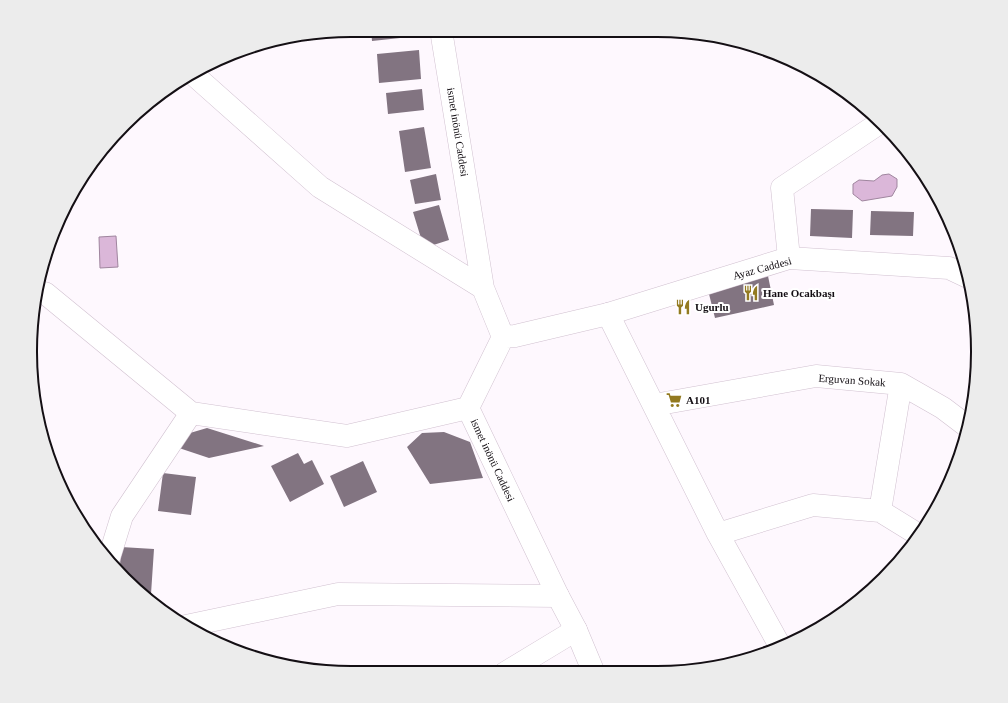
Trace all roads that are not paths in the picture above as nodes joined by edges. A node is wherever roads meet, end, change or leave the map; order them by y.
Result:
1 (442, 37) edge
2 (197, 77) edge
3 (875, 126) edge
4 (790, 258) junction
5 (961, 274) edge
6 (483, 288) junction
7 (43, 293) edge
8 (608, 314) junction
9 (503, 337) junction
10 (901, 384) junction
11 (654, 405) junction
12 (468, 408) junction
13 (192, 413) junction
14 (963, 423) edge
15 (880, 511) junction
16 (914, 531) edge
17 (718, 534) junction
18 (110, 553) edge
19 (558, 596) junction
20 (194, 624) edge
21 (576, 630) junction
22 (778, 642) edge
23 (517, 666) edge
24 (591, 666) edge

1 - 6 street, ismet inönü Caddesi
2 - 6 street
3 - 4 street
4 - 5 street, Ayaz Caddesi
4 - 8 street, Ayaz Caddesi
6 - 9 street, ismet inönü Caddesi
7 - 13 street
8 - 9 street, Ayaz Caddesi
8 - 11 street
9 - 12 street, ismet inönü Caddesi
10 - 11 street, Erguvan Sokak
10 - 14 street, Erguvan Sokak
10 - 15 street
11 - 17 street
12 - 13 street
12 - 19 street, ismet inönü Caddesi
13 - 18 street
15 - 16 street
15 - 17 street
17 - 22 street
19 - 20 street
19 - 21 street, ismet inönü Caddesi
21 - 23 street
21 - 24 street, ismet inönü Caddesi

